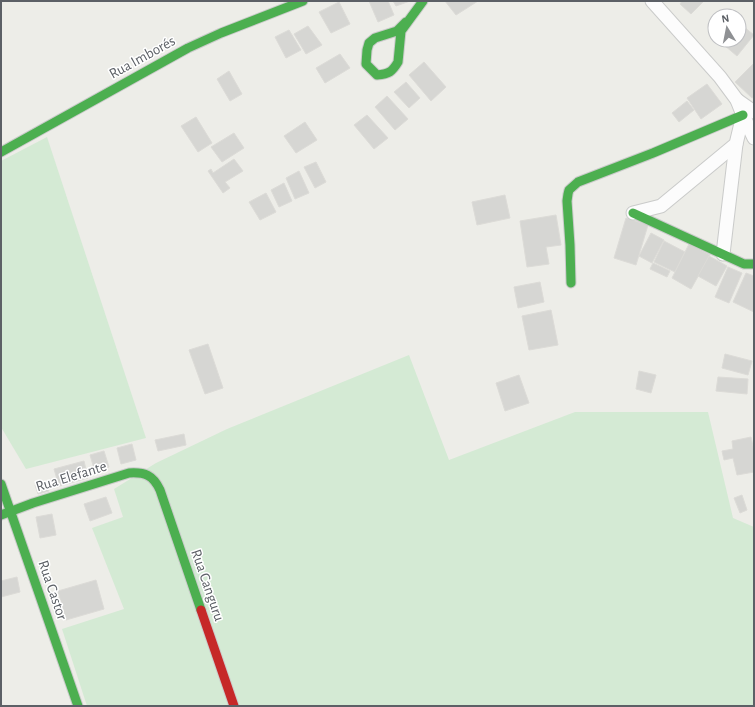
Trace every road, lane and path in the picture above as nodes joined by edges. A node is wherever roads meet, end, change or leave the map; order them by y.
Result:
1 (303, 1) edge
2 (422, 1) edge
3 (652, 1) edge
4 (406, 22) junction
5 (748, 114) edge
6 (754, 138) edge
7 (736, 144) junction
8 (1, 152) edge
9 (633, 213) joint
10 (723, 254) junction
11 (754, 264) edge
12 (571, 283) dead end
13 (151, 476) joint
14 (1, 484) edge
15 (11, 511) junction
16 (1, 514) edge
17 (78, 706) edge
18 (234, 706) edge

1 - 8 street, Rua Imborés
2 - 4 street
3 - 5 street
4 - 4 street
5 - 6 street
5 - 7 street
5 - 12 street
7 - 9 street
7 - 10 street
9 - 10 street
10 - 11 street
13 - 15 street, Rua Elefante
13 - 18 street, Rua Canguru
14 - 15 street, Rua Castor
15 - 16 street, Rua Elefante
15 - 17 street, Rua Castor

